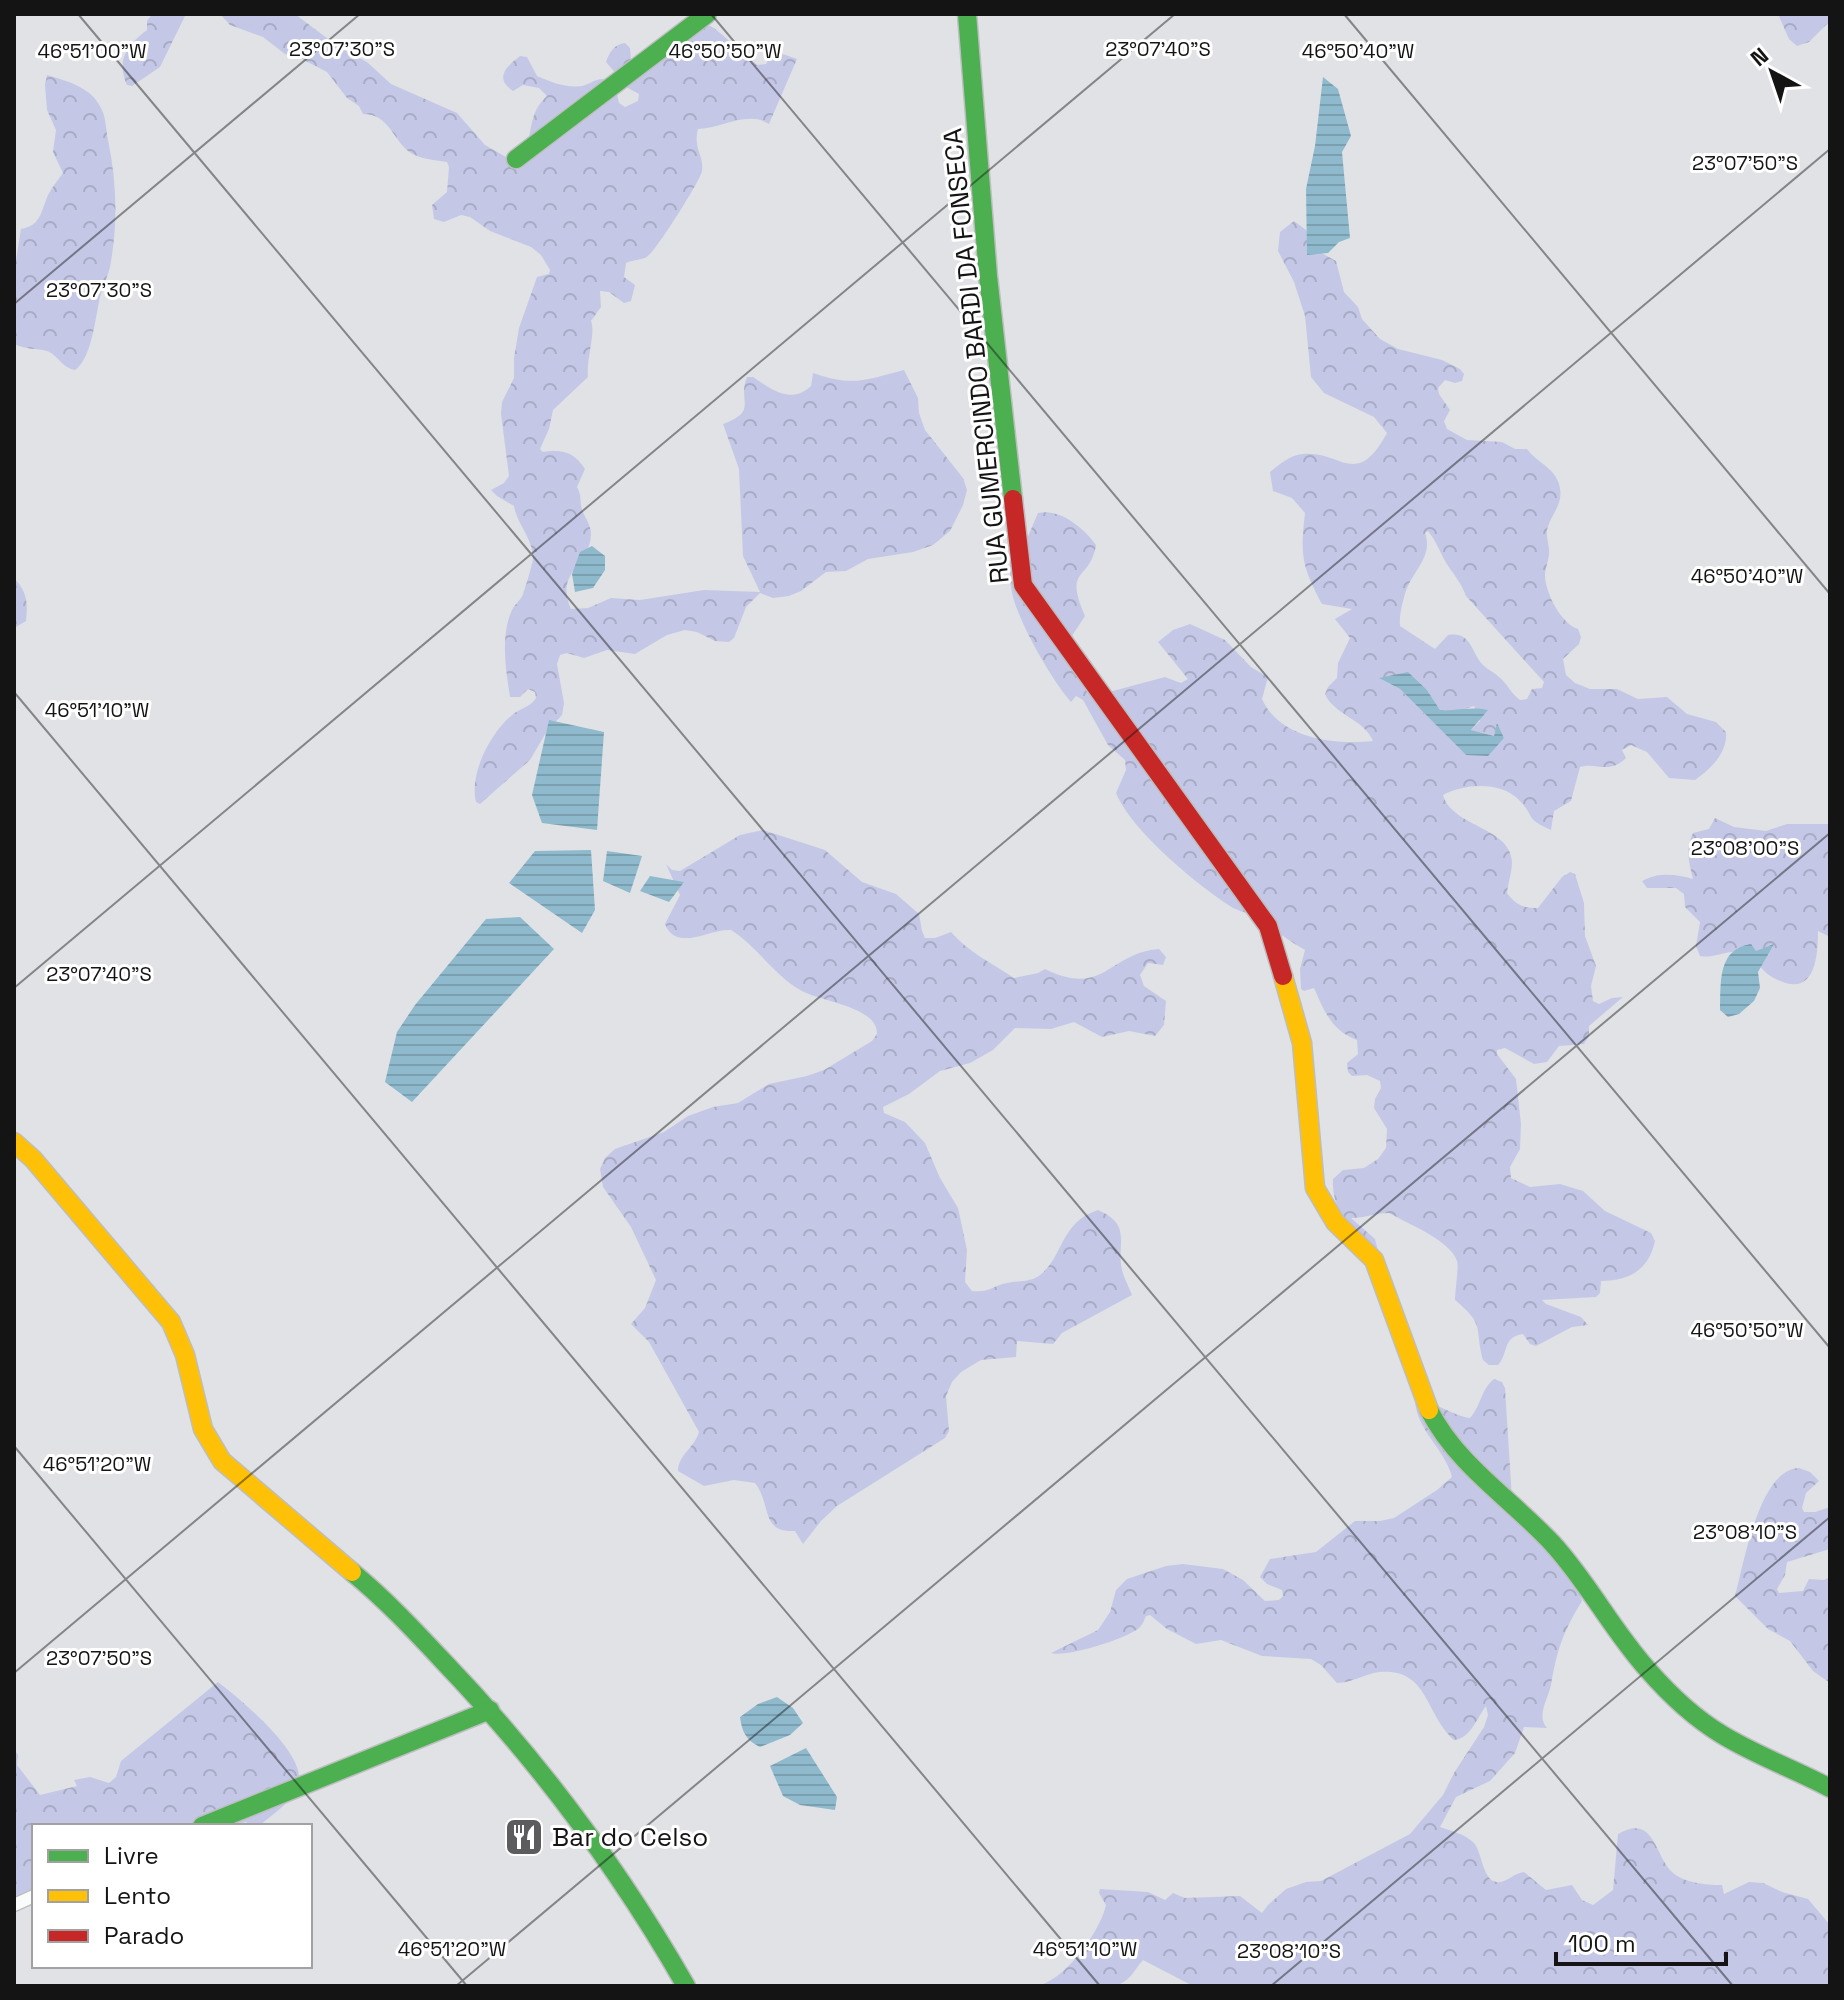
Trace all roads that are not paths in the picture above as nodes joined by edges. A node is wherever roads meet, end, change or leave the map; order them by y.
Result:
1 (707, 14) edge
2 (967, 14) edge
3 (516, 159) dead end
4 (14, 1142) edge
5 (490, 1710) junction
6 (1830, 1788) edge
7 (207, 1824) edge
8 (686, 1986) edge

1 - 3 street
2 - 6 street, RUA GUMERCINDO BARDI DA FONSECA
4 - 5 street
5 - 7 street
5 - 8 street

